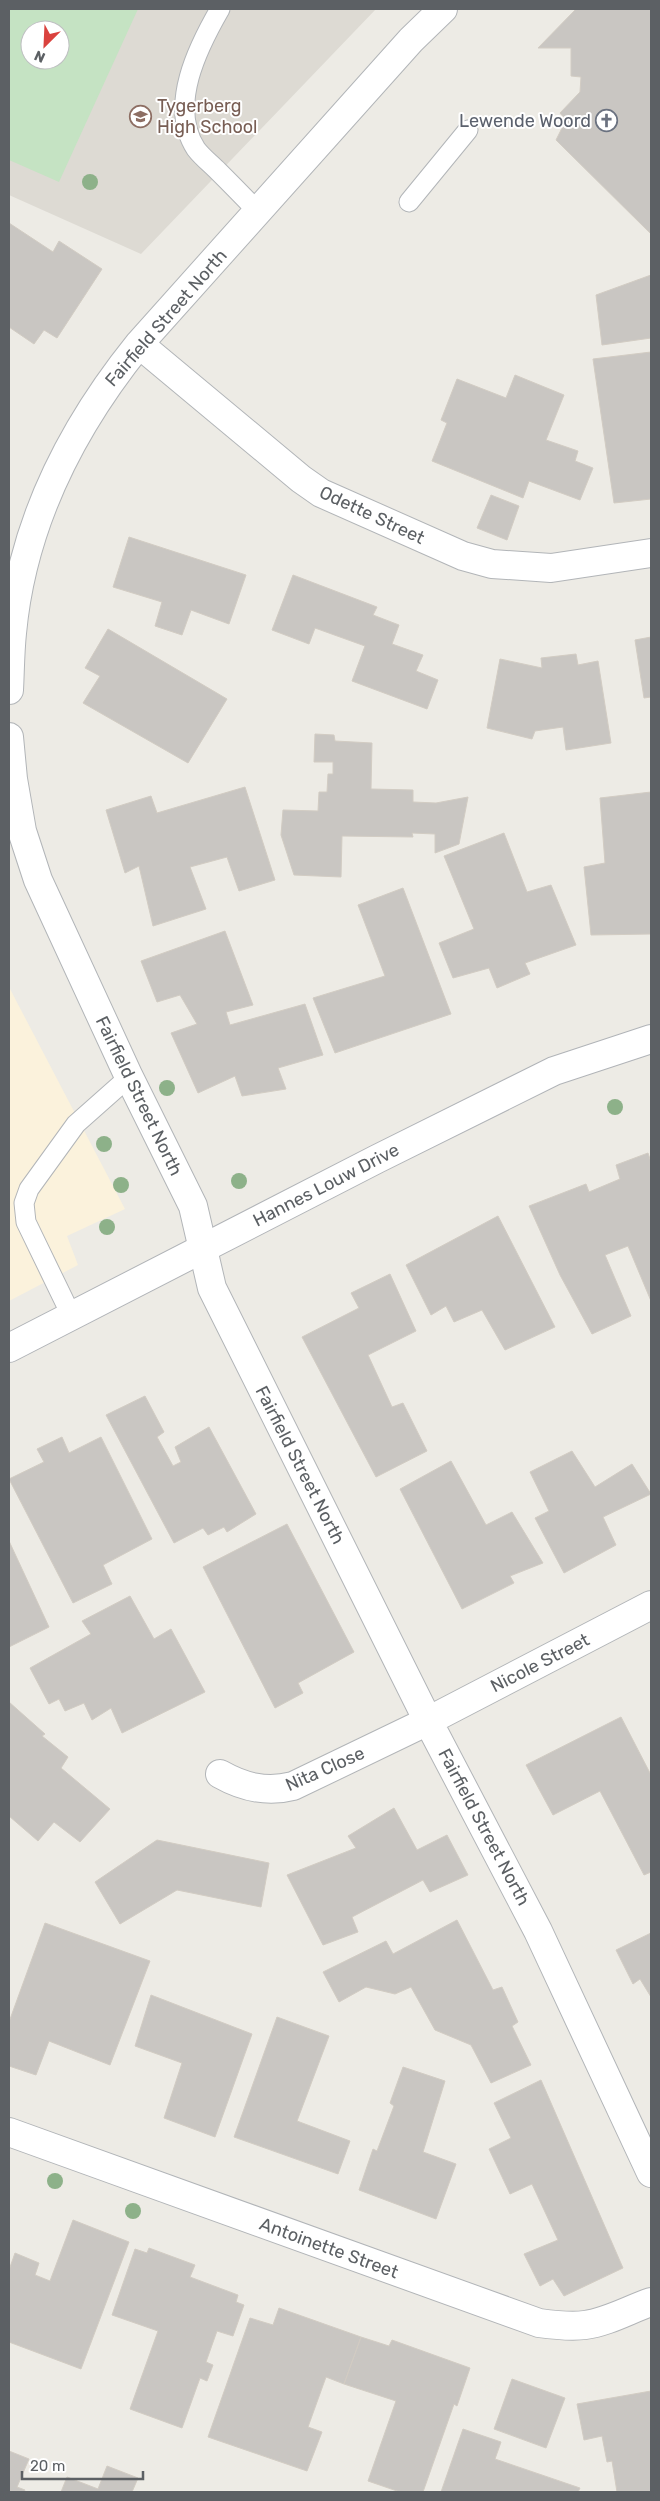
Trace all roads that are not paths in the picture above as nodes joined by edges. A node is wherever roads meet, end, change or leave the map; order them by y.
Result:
1 (220, 9) edge
2 (443, 9) edge
3 (468, 130) dead end
4 (409, 202) dead end
5 (258, 212) junction
6 (139, 344) junction
7 (651, 553) edge
8 (9, 690) edge
9 (9, 752) edge
10 (651, 1039) edge
11 (129, 1077) junction
12 (202, 1249) junction
13 (72, 1317) junction
14 (9, 1348) edge
15 (651, 1605) edge
16 (428, 1721) junction
17 (220, 1774) dead end
18 (9, 2132) edge
19 (651, 2173) edge
20 (651, 2302) edge

1 - 5 lane
2 - 5 street, Fairfield Street North
3 - 4 lane
5 - 6 street, Fairfield Street North
6 - 7 street, Odette Street
6 - 8 street, Fairfield Street North
9 - 11 street, Fairfield Street North
10 - 12 street, Hannes Louw Drive
11 - 12 street, Fairfield Street North
11 - 13 lane
12 - 13 street, Hannes Louw Drive
12 - 16 street, Fairfield Street North
13 - 14 street, Hannes Louw Drive
15 - 16 street, Nicole Street
16 - 17 street, Nita Close
16 - 19 street, Fairfield Street North
18 - 20 street, Antoinette Street

